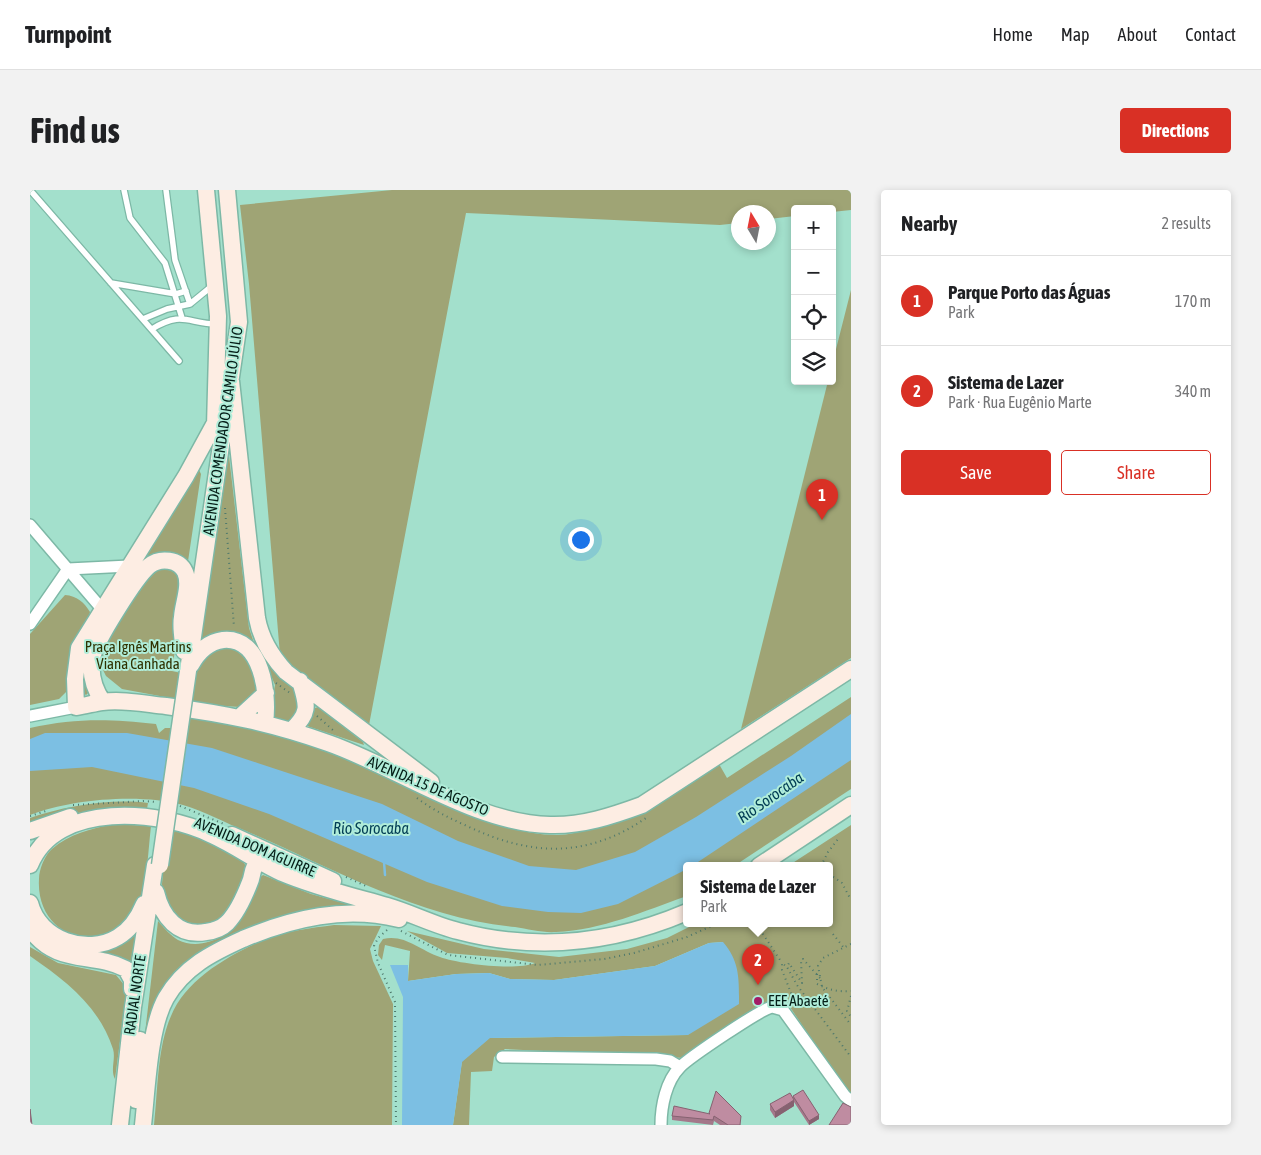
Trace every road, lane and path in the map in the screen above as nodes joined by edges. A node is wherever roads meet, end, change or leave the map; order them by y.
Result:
1 (30, 190) edge
2 (124, 190) edge
3 (166, 190) edge
4 (206, 190) edge
5 (227, 190) edge
6 (176, 260) junction
7 (165, 263) junction
8 (111, 283) junction
9 (215, 283) junction
10 (186, 291) junction
11 (176, 294) junction
12 (190, 304) junction
13 (180, 306) junction
14 (182, 318) junction
15 (143, 319) junction
16 (218, 324) junction
17 (152, 329) junction
18 (179, 361) dead end
19 (231, 381) junction
20 (216, 421) junction
21 (225, 507) dead end
22 (30, 525) edge
23 (129, 566) junction
24 (68, 569) junction
25 (102, 609) junction
26 (30, 624) edge
27 (236, 641) junction
28 (184, 651) junction
29 (851, 669) edge
30 (185, 671) junction
31 (261, 671) junction
32 (300, 682) junction
33 (94, 687) junction
34 (266, 693) junction
35 (103, 702) junction
36 (80, 707) junction
37 (307, 707) junction
38 (30, 716) edge
39 (240, 717) junction
40 (265, 722) junction
41 (291, 731) junction
42 (336, 733) dead end
43 (410, 793) dead end
44 (450, 797) junction
45 (163, 803) dead end
46 (172, 804) dead end
47 (851, 805) edge
48 (64, 807) dead end
49 (54, 809) dead end
50 (30, 816) edge
51 (649, 816) dead end
52 (227, 825) dead end
53 (30, 831) edge
54 (838, 839) dead end
55 (245, 853) junction
56 (260, 862) junction
57 (765, 862) edge
58 (824, 862) edge
59 (30, 865) edge
60 (311, 871) junction
61 (346, 877) dead end
62 (833, 877) edge
63 (250, 882) junction
64 (373, 889) dead end
65 (153, 891) junction
66 (851, 900) edge
67 (30, 903) edge
68 (388, 906) junction
69 (683, 913) edge
70 (759, 928) edge
71 (30, 929) edge
72 (458, 931) junction
73 (834, 934) dead end
74 (851, 944) edge
75 (844, 948) junction
76 (782, 963) junction
77 (786, 967) junction
78 (817, 974) junction
79 (820, 978) junction
80 (386, 980) dead end
81 (822, 987) junction
82 (851, 991) edge
83 (851, 996) edge
84 (133, 1007) junction
85 (776, 1007) junction
86 (851, 1017) edge
87 (851, 1026) edge
88 (502, 1057) dead end
89 (851, 1057) edge
90 (680, 1067) junction
91 (851, 1100) edge
92 (120, 1125) edge
93 (135, 1125) edge
94 (143, 1125) edge
95 (396, 1125) edge
96 (661, 1125) edge

1 - 8 lane
2 - 7 lane
3 - 6 lane
4 - 9 main road, AVENIDA COMENDADOR CAMILO JÚLIO
5 - 19 main road, AVENIDA COMENDADOR CAMILO JÚLIO
6 - 7 lane
6 - 10 lane
7 - 11 lane
8 - 11 lane
8 - 15 lane
9 - 12 lane
9 - 16 main road, AVENIDA COMENDADOR CAMILO JÚLIO
10 - 11 lane
10 - 12 lane
11 - 13 lane
12 - 13 lane
13 - 14 lane
13 - 15 lane
14 - 16 lane
14 - 17 lane
15 - 17 lane
16 - 20 main road, AVENIDA COMENDADOR CAMILO JÚLIO
17 - 18 lane
19 - 30 main road, AVENIDA COMENDADOR CAMILO JÚLIO
19 - 32 main road
20 - 23 main road, AVENIDA COMENDADOR CAMILO JÚLIO
20 - 28 main road, AVENIDA COMENDADOR CAMILO JÚLIO
21 - 27 path
22 - 24 street
23 - 24 street
23 - 25 main road, AVENIDA COMENDADOR CAMILO JÚLIO
24 - 25 street
24 - 26 street
25 - 36 main road, AVENIDA COMENDADOR CAMILO JÚLIO
27 - 30 main road
27 - 31 main road
28 - 30 main road, AVENIDA COMENDADOR CAMILO JÚLIO
28 - 33 main road
29 - 44 main road, AVENIDA 15 DE AGOSTO
30 - 65 main road, RADIAL NORTE, bridge
31 - 34 main road
31 - 37 path
32 - 37 main road
32 - 44 main road
33 - 35 main road
33 - 36 main road
34 - 39 main road
34 - 40 main road
35 - 36 main road, AVENIDA 15 DE AGOSTO
35 - 39 main road, AVENIDA 15 DE AGOSTO
36 - 38 street, AVENIDA 15 DE AGOSTO
37 - 41 main road
37 - 42 path
39 - 40 main road, AVENIDA 15 DE AGOSTO
40 - 41 main road, AVENIDA 15 DE AGOSTO
41 - 44 main road, AVENIDA 15 DE AGOSTO
43 - 51 path
45 - 48 path
46 - 52 path
47 - 57 main road
49 - 50 path
53 - 60 main road, AVENIDA DOM AGUIRRE
54 - 58 path
55 - 56 main road, AVENIDA DOM AGUIRRE
55 - 59 main road, AVENIDA DOM AGUIRRE
55 - 63 main road
56 - 60 main road
56 - 63 main road
56 - 68 main road, AVENIDA DOM AGUIRRE
60 - 68 main road, AVENIDA DOM AGUIRRE
61 - 64 path
62 - 66 path
63 - 65 main road
65 - 67 main road
65 - 84 main road, RADIAL NORTE
65 - 93 main road, RADIAL NORTE
68 - 72 main road, AVENIDA DOM AGUIRRE
69 - 72 main road, AVENIDA DOM AGUIRRE
70 - 76 path
71 - 84 main road
72 - 94 main road
73 - 75 path
74 - 75 path
75 - 79 path
76 - 77 path
76 - 85 path
77 - 78 path
77 - 89 path
78 - 79 path
78 - 81 path
79 - 81 path
80 - 95 path
81 - 82 path
81 - 87 path
83 - 86 path
84 - 92 main road, RADIAL NORTE
85 - 90 street
85 - 91 street
88 - 90 street
90 - 96 street

